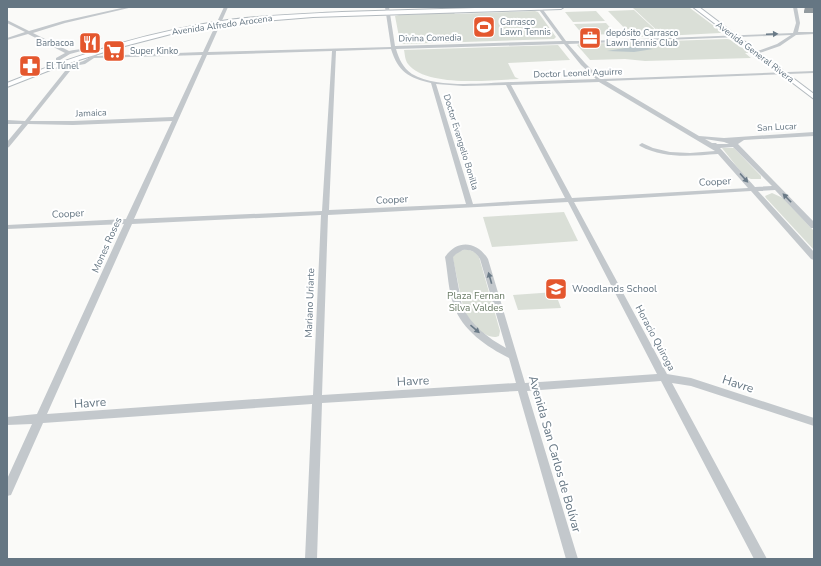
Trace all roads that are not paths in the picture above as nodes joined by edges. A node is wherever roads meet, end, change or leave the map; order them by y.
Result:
1 (131, 7) edge
2 (226, 7) edge
3 (539, 7) edge
4 (562, 7) edge
5 (696, 7) edge
6 (795, 7) edge
7 (388, 10) edge
8 (7, 21) edge
9 (219, 23) junction
10 (29, 32) junction
11 (814, 32) edge
12 (796, 33) junction
13 (733, 35) junction
14 (7, 39) edge
15 (566, 42) junction
16 (393, 47) junction
17 (334, 49) junction
18 (68, 53) junction
19 (205, 53) junction
20 (757, 53) junction
21 (94, 55) junction
22 (60, 63) junction
23 (73, 64) junction
24 (814, 72) edge
25 (782, 73) junction
26 (600, 80) junction
27 (433, 83) junction
28 (508, 84) junction
29 (7, 85) edge
30 (814, 97) edge
31 (175, 119) junction
32 (28, 121) junction
33 (7, 122) edge
34 (814, 134) edge
35 (694, 135) junction
36 (742, 138) junction
37 (720, 139) junction
38 (642, 145) dead end
39 (735, 145) junction
40 (7, 146) edge
41 (714, 146) junction
42 (720, 152) junction
43 (777, 188) junction
44 (754, 190) junction
45 (570, 200) junction
46 (470, 206) junction
47 (325, 213) junction
48 (129, 222) junction
49 (814, 226) edge
50 (7, 227) edge
51 (814, 257) edge
52 (512, 356) junction
53 (663, 377) junction
54 (522, 388) junction
55 (317, 399) junction
56 (40, 419) junction
57 (7, 421) edge
58 (814, 422) edge
59 (7, 492) edge
60 (311, 559) edge
61 (572, 559) edge
62 (761, 559) edge

1 - 10 street
2 - 9 street, Mones Roses
3 - 4 street, Avenida Alfredo Arocena
3 - 7 street, Avenida Alfredo Arocena
3 - 15 street
5 - 13 street, Avenida General Rivera
6 - 12 street
7 - 9 street, Avenida Alfredo Arocena
7 - 16 street, Doctor Leonel Aguirre
8 - 10 street
9 - 19 street, Mones Roses
9 - 21 street, Avenida Alfredo Arocena
10 - 14 street
10 - 18 street
11 - 12 street, Divina Comedia
13 -> 12 street, Divina Comedia
12 - 20 street
13 - 15 street, Divina Comedia
13 - 20 street, Avenida General Rivera
15 - 16 street, Divina Comedia
15 - 26 street
16 - 17 street, Divina Comedia
16 - 27 street, Doctor Leonel Aguirre
17 - 19 street, Divina Comedia
17 - 47 street, Mariano Uriarte
18 - 21 street
18 - 22 street
19 - 21 street, Divina Comedia
19 - 31 street, Mones Roses
20 - 25 street, Avenida General Rivera
21 - 22 street, Avenida Alfredo Arocena
21 - 23 street
22 - 23 street
22 - 29 street, Avenida Alfredo Arocena
23 - 32 street
24 - 25 street, Doctor Leonel Aguirre
25 - 26 street, Doctor Leonel Aguirre
25 - 30 street, Avenida General Rivera
26 - 28 street, Doctor Leonel Aguirre
26 - 35 street
27 - 28 street, Doctor Leonel Aguirre
27 - 46 street, Doctor Evangelio Bonilla
28 - 45 street, Horacio Quiroga
31 - 32 street, Jamaica
31 - 48 street, Mones Roses
32 - 33 street, Jamaica
32 - 40 street
34 - 36 street, San Lucar
35 - 37 street
35 - 41 street
36 - 37 street, San Lucar
36 - 39 street
37 - 39 street
37 - 41 street
38 - 42 street
39 - 41 street
39 - 43 street
41 - 42 street
42 -> 44 street
43 - 44 street, Cooper
49 -> 43 street
44 - 45 street, Cooper
44 - 51 street
45 - 46 street, Cooper
45 - 53 street, Horacio Quiroga
46 - 47 street, Cooper
47 - 48 street, Cooper
47 - 55 street, Mariano Uriarte
48 - 50 street, Cooper
48 - 56 street, Mones Roses
52 -> 52 street, Avenida San Carlos de Bolívar
52 - 54 street, Avenida San Carlos de Bolívar
53 - 54 street, Havre
53 - 58 street, Havre
53 - 62 street, Horacio Quiroga
54 - 55 street, Havre
54 - 61 street, Avenida San Carlos de Bolívar
55 - 56 street, Havre
55 - 60 street, Mariano Uriarte
56 - 57 street, Havre
56 - 59 street, Mones Roses

